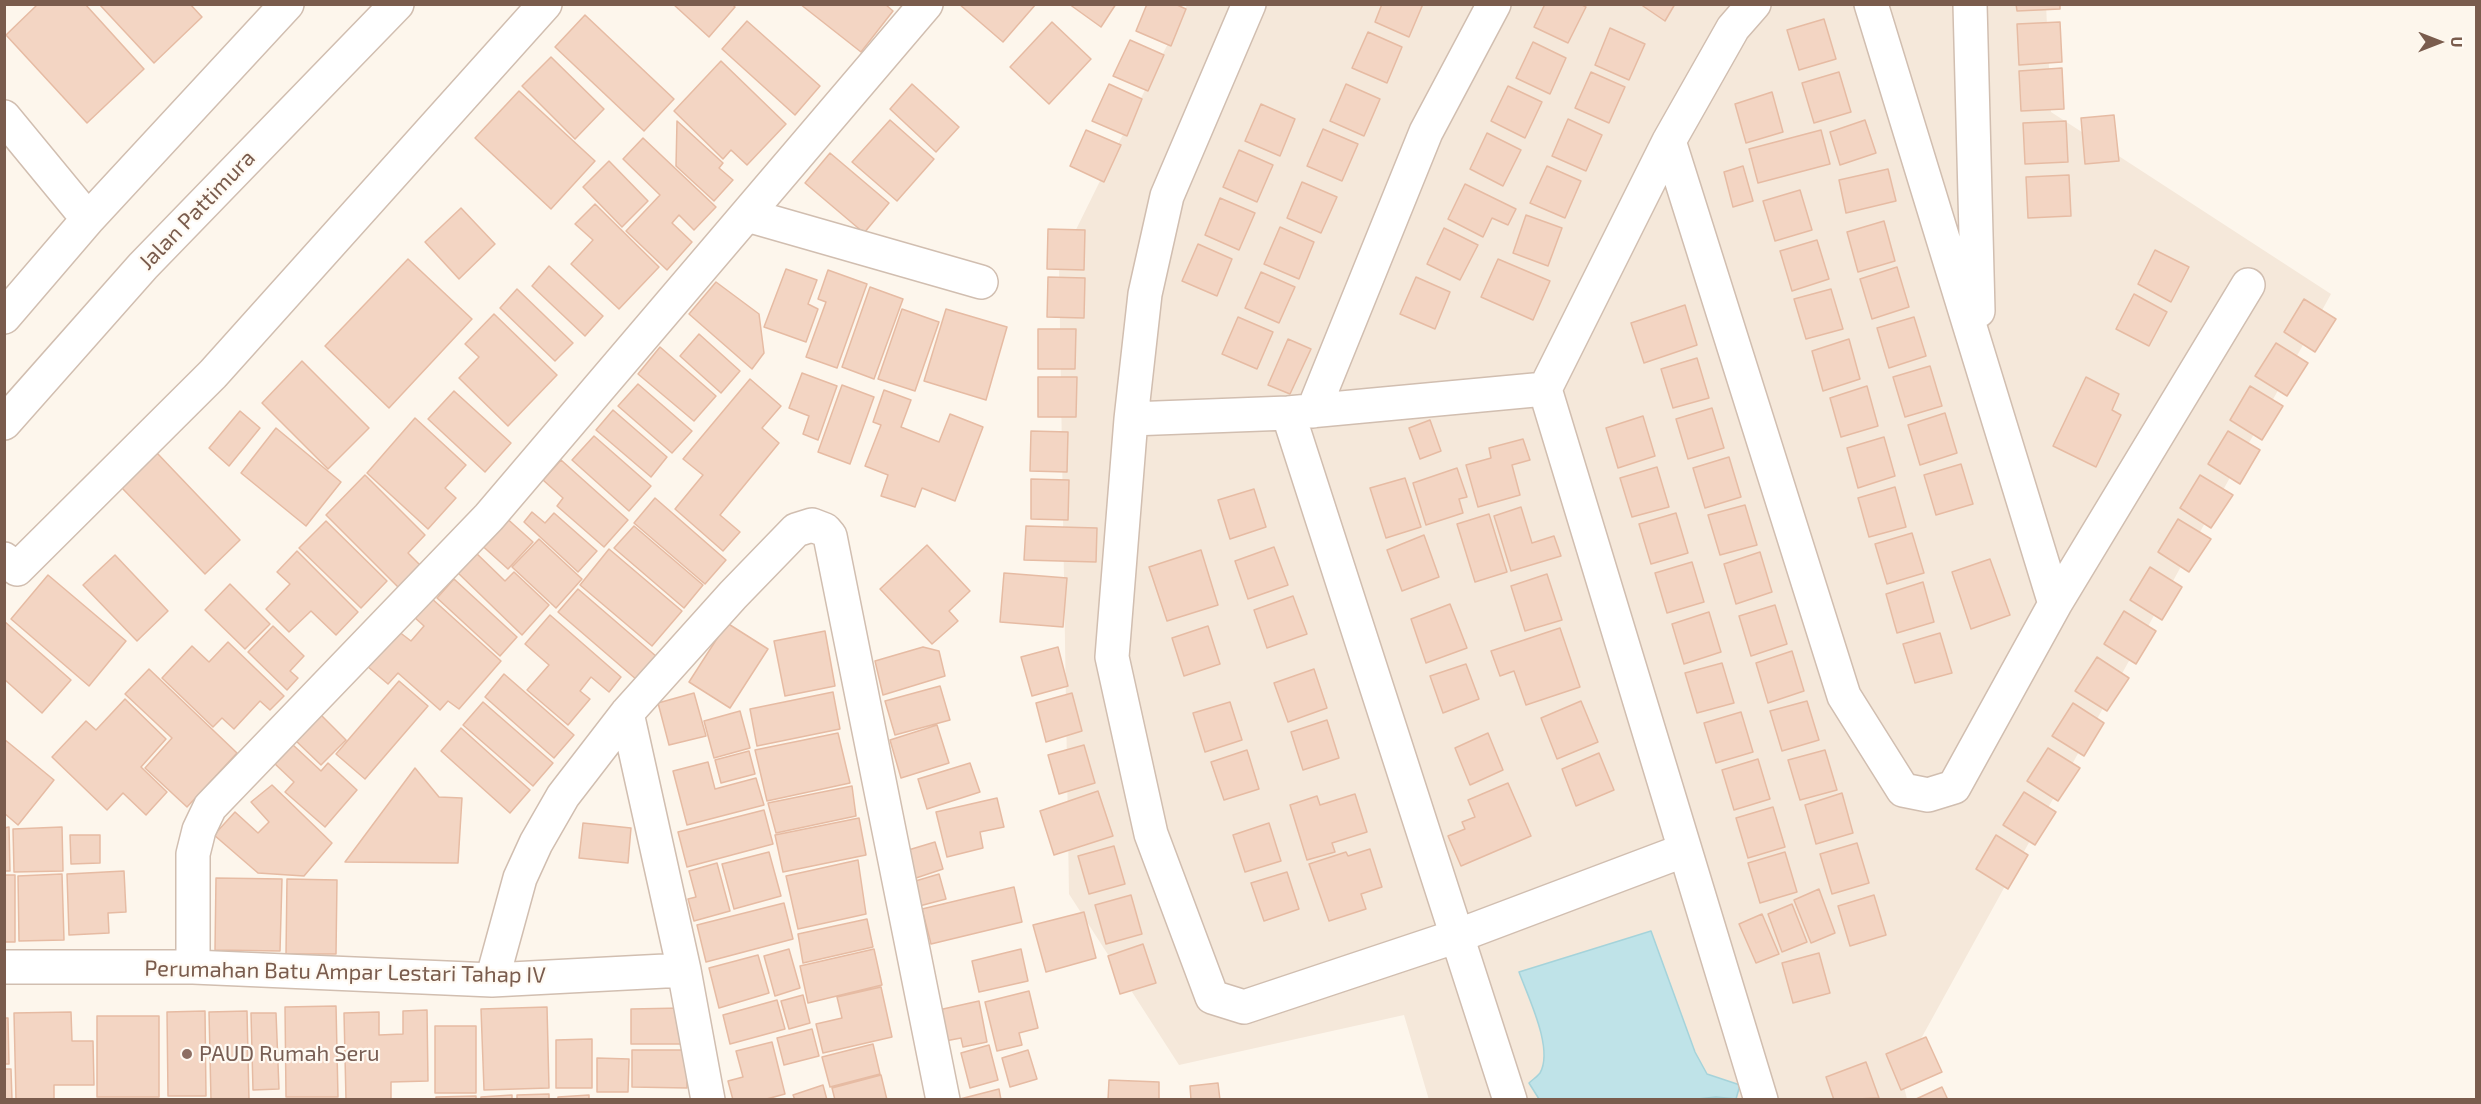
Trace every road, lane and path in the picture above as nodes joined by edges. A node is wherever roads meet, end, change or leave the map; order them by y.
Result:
1 (287, 4) edge
2 (397, 4) edge
3 (545, 4) edge
4 (926, 4) edge
5 (1249, 4) edge
6 (1494, 4) edge
7 (1754, 4) edge
8 (1871, 4) edge
9 (1970, 4) edge
10 (4, 117) edge
11 (1669, 141) junction
12 (747, 215) junction
13 (88, 219) junction
14 (981, 282) dead end
15 (2248, 285) dead end
16 (4, 317) edge
17 (1978, 352) junction
18 (1545, 388) junction
19 (1300, 412) junction
20 (1131, 419) junction
21 (4, 423) edge
22 (9, 571) edge
23 (2055, 604) junction
24 (627, 713) junction
25 (1685, 850) junction
26 (1458, 936) junction
27 (4, 967) edge
28 (192, 967) junction
29 (684, 970) junction
30 (492, 980) junction
31 (708, 1100) edge
32 (943, 1100) edge
33 (1510, 1100) edge
34 (1761, 1100) edge

1 - 13 street
2 - 21 street, Jalan Pattimura
3 - 22 street
4 - 12 street
5 - 20 street
6 - 19 street
7 - 11 street
8 - 17 street
9 - 17 street
10 - 13 street
11 - 18 street
11 - 23 street
12 - 14 street
12 - 28 street
13 - 16 street
15 - 23 street
17 - 23 street
18 - 19 street
18 - 25 street
19 - 20 street
19 - 26 street
20 - 26 street
24 - 29 street
24 - 30 street
24 - 32 street
25 - 26 street
25 - 34 street
26 - 33 street
27 - 28 street, Perumahan Batu Ampar Lestari Tahap IV
28 - 30 street, Perumahan Batu Ampar Lestari Tahap IV
29 - 30 street, Perumahan Batu Ampar Lestari Tahap IV
29 - 31 street

